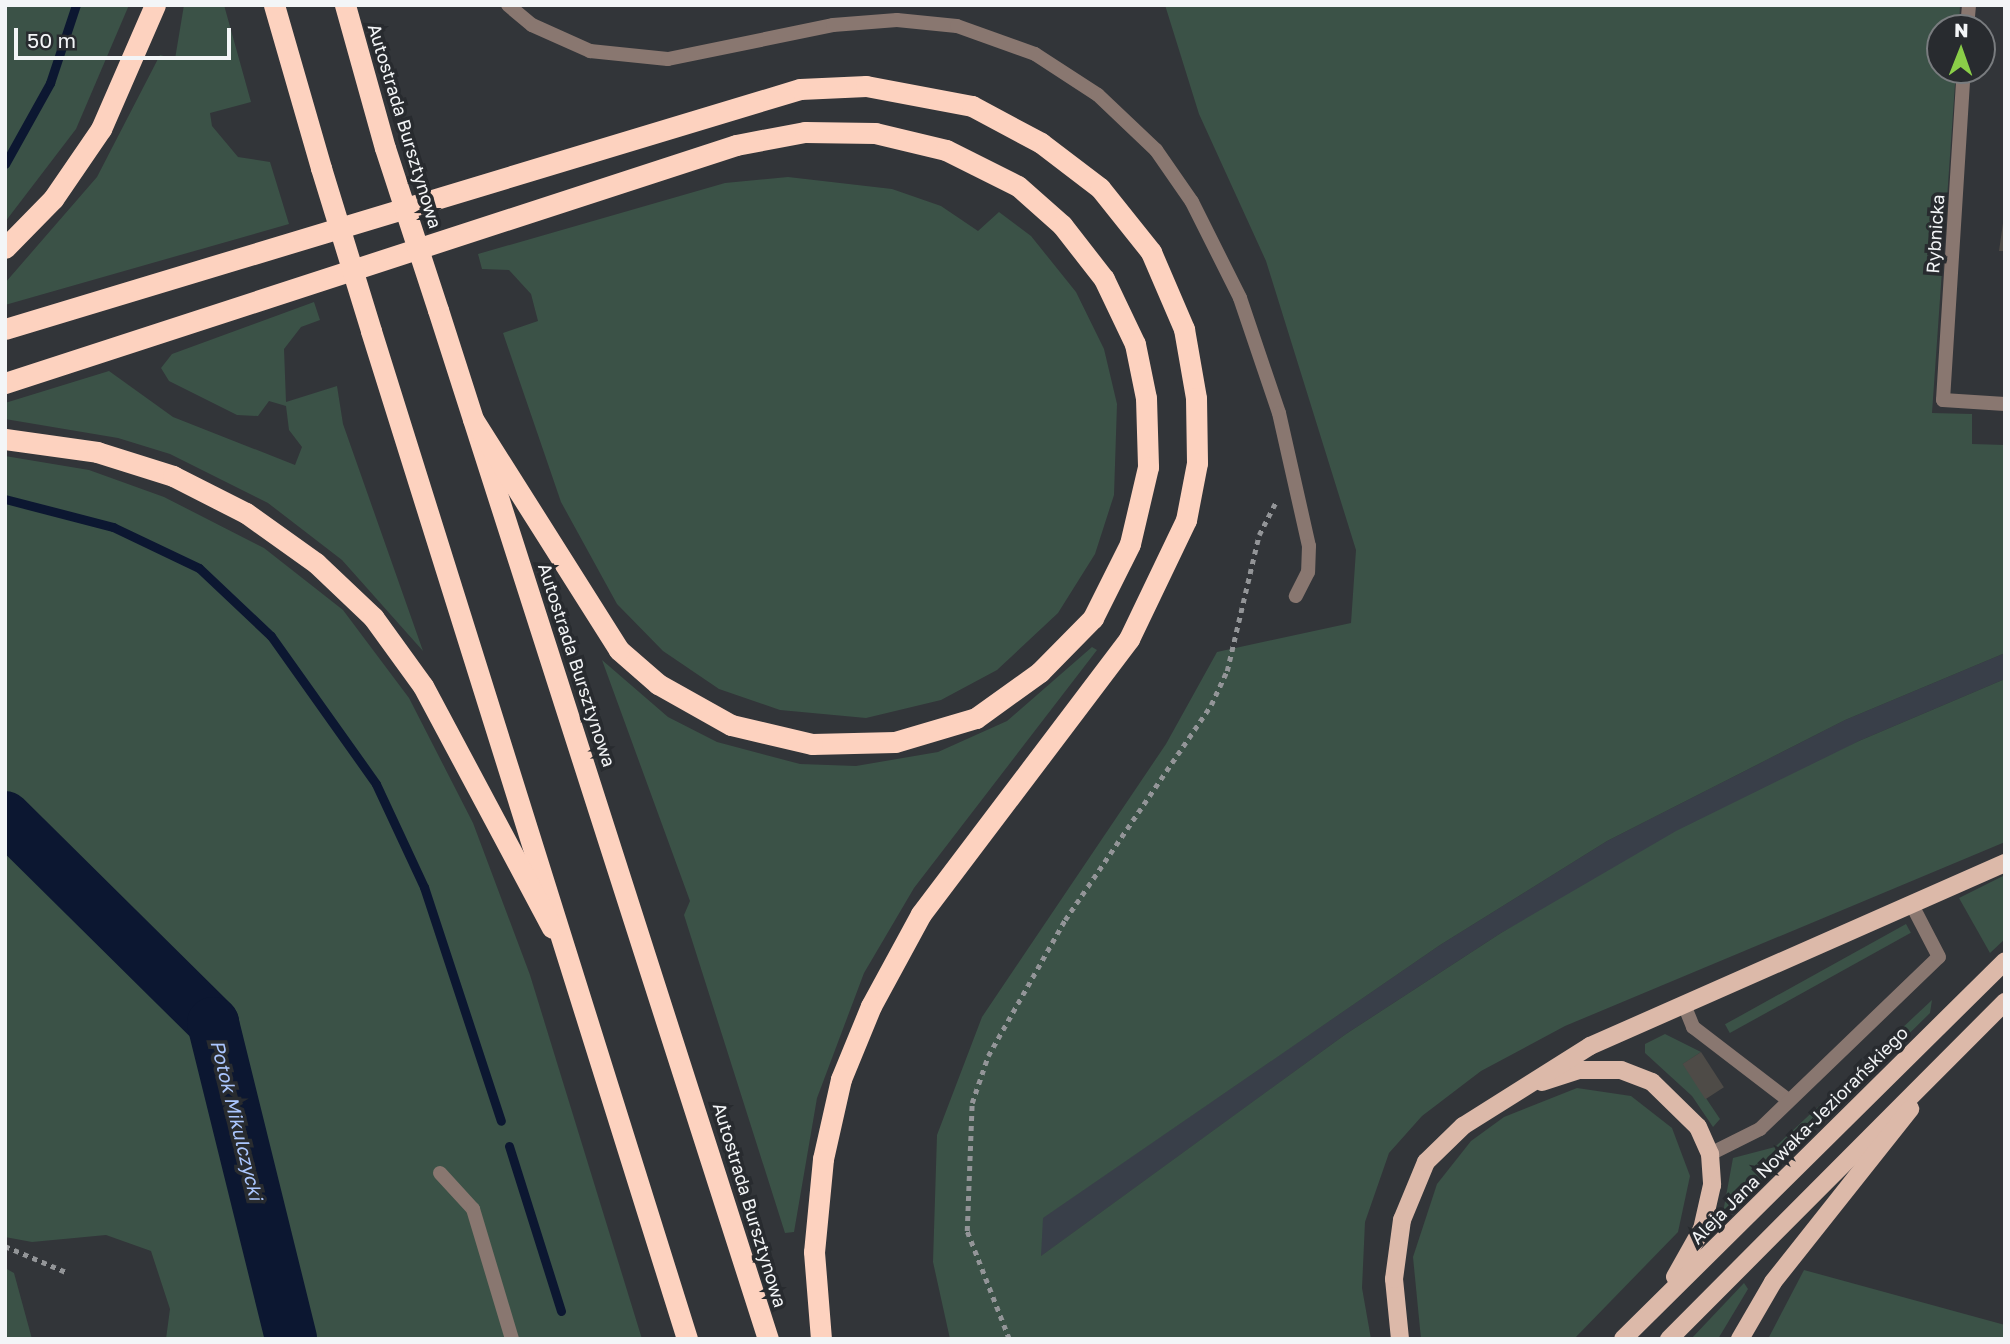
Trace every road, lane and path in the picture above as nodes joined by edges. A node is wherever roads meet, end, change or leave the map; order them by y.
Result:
1 (155, 5) edge
2 (274, 5) edge
3 (345, 5) edge
4 (508, 5) edge
5 (1963, 84) edge
6 (5, 248) edge
7 (5, 329) edge
8 (5, 383) edge
9 (2005, 404) edge
10 (473, 419) junction
11 (5, 439) edge
12 (1289, 456) junction
13 (1296, 596) dead end
14 (2005, 863) edge
15 (1913, 907) junction
16 (2005, 961) edge
17 (580, 983) junction
18 (2005, 1002) edge
19 (1685, 1007) junction
20 (1958, 1048) junction
21 (1508, 1092) junction
22 (1788, 1100) junction
23 (1710, 1154) junction
24 (440, 1172) dead end
25 (5, 1246) edge
26 (66, 1272) dead end
27 (1662, 1300) junction
28 (512, 1339) edge
29 (687, 1339) edge
30 (768, 1339) edge
31 (821, 1339) edge
32 (1009, 1339) edge
33 (1400, 1339) edge
34 (1623, 1339) edge
35 (1669, 1339) edge
36 (1740, 1339) edge

1 - 6 highway
2 - 17 highway, bridge
3 - 10 highway, Autostrada Bursztynowa, bridge
4 - 12 street
5 - 9 street, Rybnicka
7 - 31 highway
8 - 10 highway
10 - 30 highway, Autostrada Bursztynowa
11 - 17 highway
12 - 13 street
12 - 32 path
14 - 15 main road
15 - 19 main road
15 - 22 street
16 - 27 main road, Aleja Jana Nowaka-Jeziorańskiego
17 - 29 highway
18 - 20 main road
19 - 21 main road
19 - 22 street
20 - 35 main road
20 - 36 main road
21 - 23 main road
21 - 33 main road
22 - 23 street
23 - 27 main road
24 - 28 street
25 - 26 path
27 - 34 main road, Aleja Jana Nowaka-Jeziorańskiego

